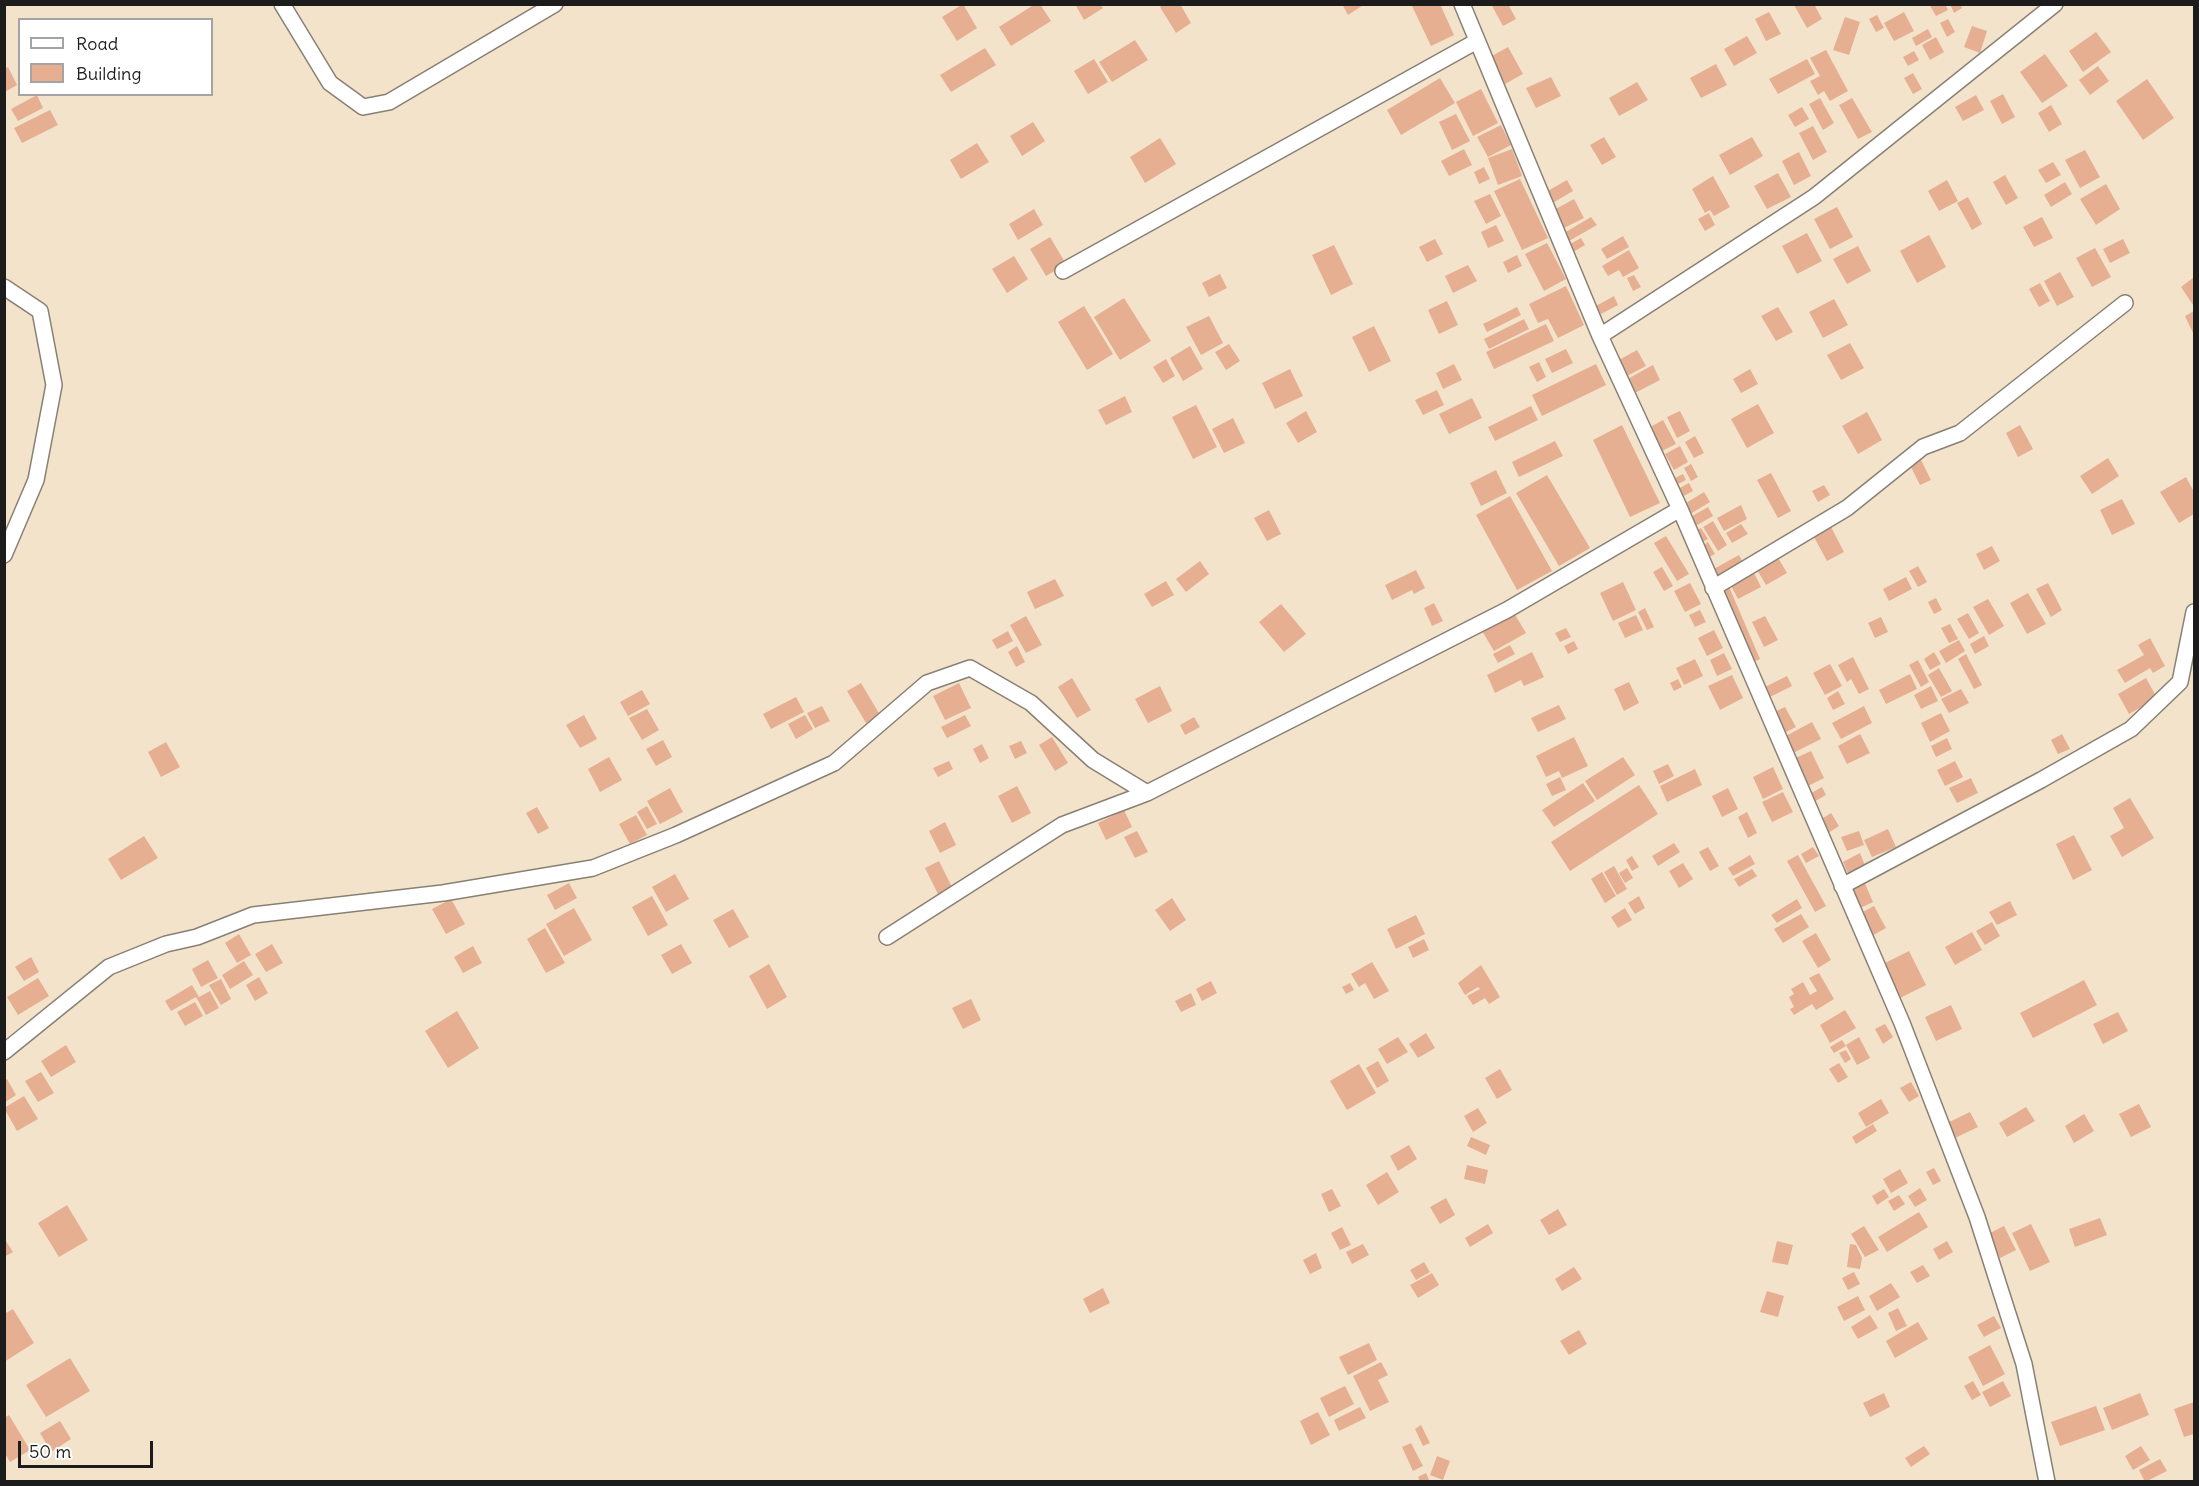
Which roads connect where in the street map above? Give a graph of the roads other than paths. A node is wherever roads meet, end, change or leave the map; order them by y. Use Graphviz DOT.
graph roads {
  1 [pos="282,4"];
  2 [pos="555,4"];
  3 [pos="1462,4"];
  4 [pos="2055,4"];
  5 [pos="1477,41"];
  6 [pos="1063,271"];
  7 [pos="4,287"];
  8 [pos="2126,303"];
  9 [pos="1600,336"];
  10 [pos="1680,509"];
  11 [pos="4,555"];
  12 [pos="1713,588"];
  13 [pos="2194,612"];
  14 [pos="2192,639"];
  15 [pos="1147,793"];
  16 [pos="1842,886"];
  17 [pos="887,937"];
  18 [pos="4,1052"];
  19 [pos="2047,1482"];
  1 -- 2 [label="street"];
  3 -- 5 [label="street"];
  4 -- 9 [label="street"];
  5 -- 6 [label="street"];
  5 -- 9 [label="street"];
  7 -- 11 [label="street"];
  8 -- 12 [label="street"];
  9 -- 10 [label="street"];
  10 -- 12 [label="street"];
  10 -- 15 [label="street"];
  12 -- 16 [label="street"];
  13 -- 14 [label="street"];
  14 -- 16 [label="street"];
  15 -- 17 [label="street"];
  15 -- 18 [label="street"];
  16 -- 19 [label="street"];
}
